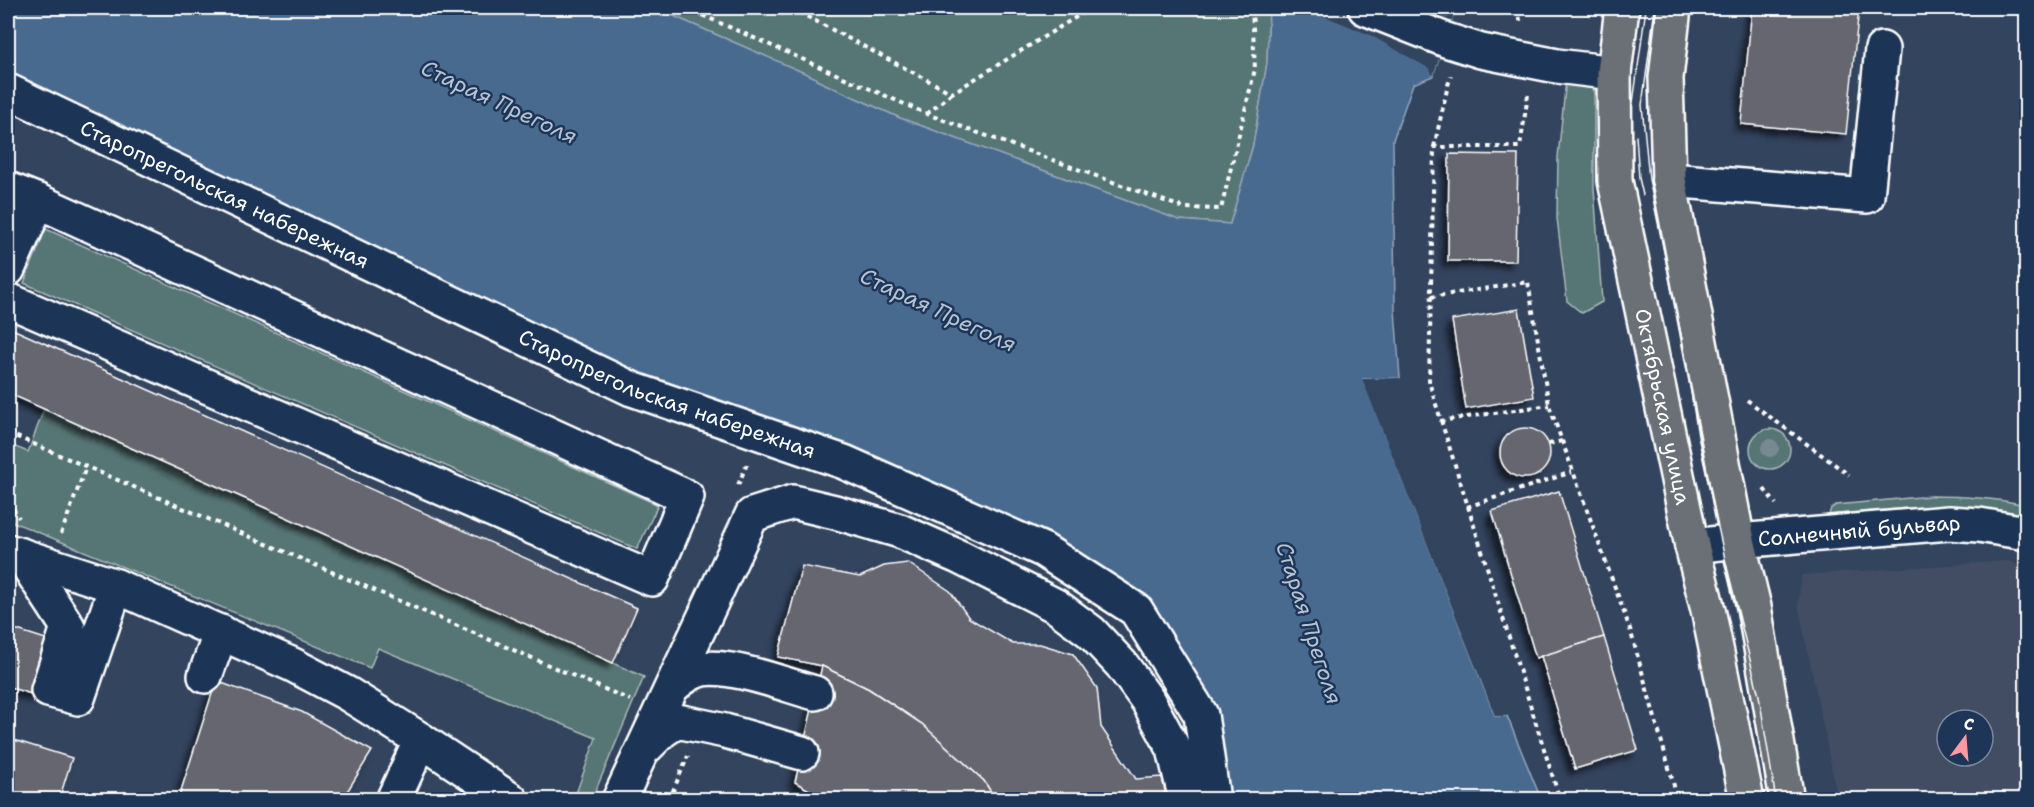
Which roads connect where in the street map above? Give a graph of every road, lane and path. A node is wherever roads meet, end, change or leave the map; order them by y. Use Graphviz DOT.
graph roads {
  1 [pos="686,8"];
  2 [pos="791,8"];
  3 [pos="1091,8"];
  4 [pos="1252,8"];
  5 [pos="1365,8"];
  6 [pos="1622,8"];
  7 [pos="1674,8"];
  8 [pos="1464,45"];
  9 [pos="1882,49"];
  10 [pos="1533,61"];
  11 [pos="1614,73"];
  12 [pos="8,91"];
  13 [pos="952,93"];
  14 [pos="927,114"];
  15 [pos="1434,147"];
  16 [pos="1669,180"];
  17 [pos="8,189"];
  18 [pos="38,201"];
  19 [pos="8,269"];
  20 [pos="1431,297"];
  21 [pos="8,300"];
  22 [pos="1744,398"];
  23 [pos="1549,405"];
  24 [pos="1440,421"];
  25 [pos="8,433"];
  26 [pos="1562,441"];
  27 [pos="1549,444"];
  28 [pos="86,466"];
  29 [pos="1572,472"];
  30 [pos="1849,475"];
  31 [pos="1467,507"];
  32 [pos="2026,533"];
  33 [pos="1738,541"];
  34 [pos="1692,546"];
  35 [pos="26,557"];
  36 [pos="116,586"];
  37 [pos="221,632"];
  38 [pos="205,676"];
  39 [pos="674,685"];
  40 [pos="815,693"];
  41 [pos="635,703"];
  42 [pos="421,740"];
  43 [pos="644,750"];
  44 [pos="802,753"];
  45 [pos="393,800"];
  46 [pos="511,800"];
  47 [pos="619,800"];
  48 [pos="1186,800"];
  49 [pos="1212,800"];
  50 [pos="1560,800"];
  51 [pos="1678,800"];
  52 [pos="1747,800"];
  53 [pos="1787,800"];
  1 -- 14 [label="path"];
  2 -- 13 [label="path"];
  3 -- 13 [label="path"];
  4 -- 14 [label="path"];
  5 -- 8 [label="street"];
  6 -- 11 [label="main road, Октябрьская улица"];
  7 -- 16 [label="main road"];
  8 -- 10 [label="street"];
  8 -- 15 [label="path"];
  9 -- 16 [label="street"];
  10 -- 11 [label="street"];
  10 -- 15 [label="path"];
  11 -- 34 [label="main road, Октябрьская улица"];
  12 -- 49 [label="street, Старопрегольская набережная"];
  13 -- 14 [label="path"];
  15 -- 20 [label="path"];
  16 -- 33 [label="main road"];
  17 -- 18 [label="street"];
  18 -- 19 [label="street"];
  18 -- 21 [label="street"];
  20 -- 23 [label="path"];
  20 -- 24 [label="path"];
  22 -- 30 [label="path"];
  23 -- 24 [label="path"];
  23 -- 26 [label="path"];
  24 -- 31 [label="path"];
  25 -- 28 [label="path"];
  26 -- 27 [label="path"];
  26 -- 29 [label="path"];
  28 -- 35 [label="path"];
  28 -- 41 [label="path"];
  29 -- 31 [label="path"];
  29 -- 51 [label="path"];
  31 -- 50 [label="path"];
  32 -- 33 [label="street, Солнечный бульвар"];
  33 -- 34 [label="street, Солнечный бульвар"];
  33 -- 53 [label="main road"];
  34 -- 52 [label="main road, Октябрьская улица"];
  35 -- 36 [label="street"];
  35 -- 36 [label="street"];
  36 -- 37 [label="street"];
  37 -- 38 [label="street"];
  37 -- 42 [label="street"];
  39 -- 40 [label="street"];
  39 -- 43 [label="street"];
  39 -- 48 [label="street"];
  42 -- 45 [label="street"];
  42 -- 46 [label="street"];
  43 -- 44 [label="street"];
  43 -- 47 [label="street"];
}
